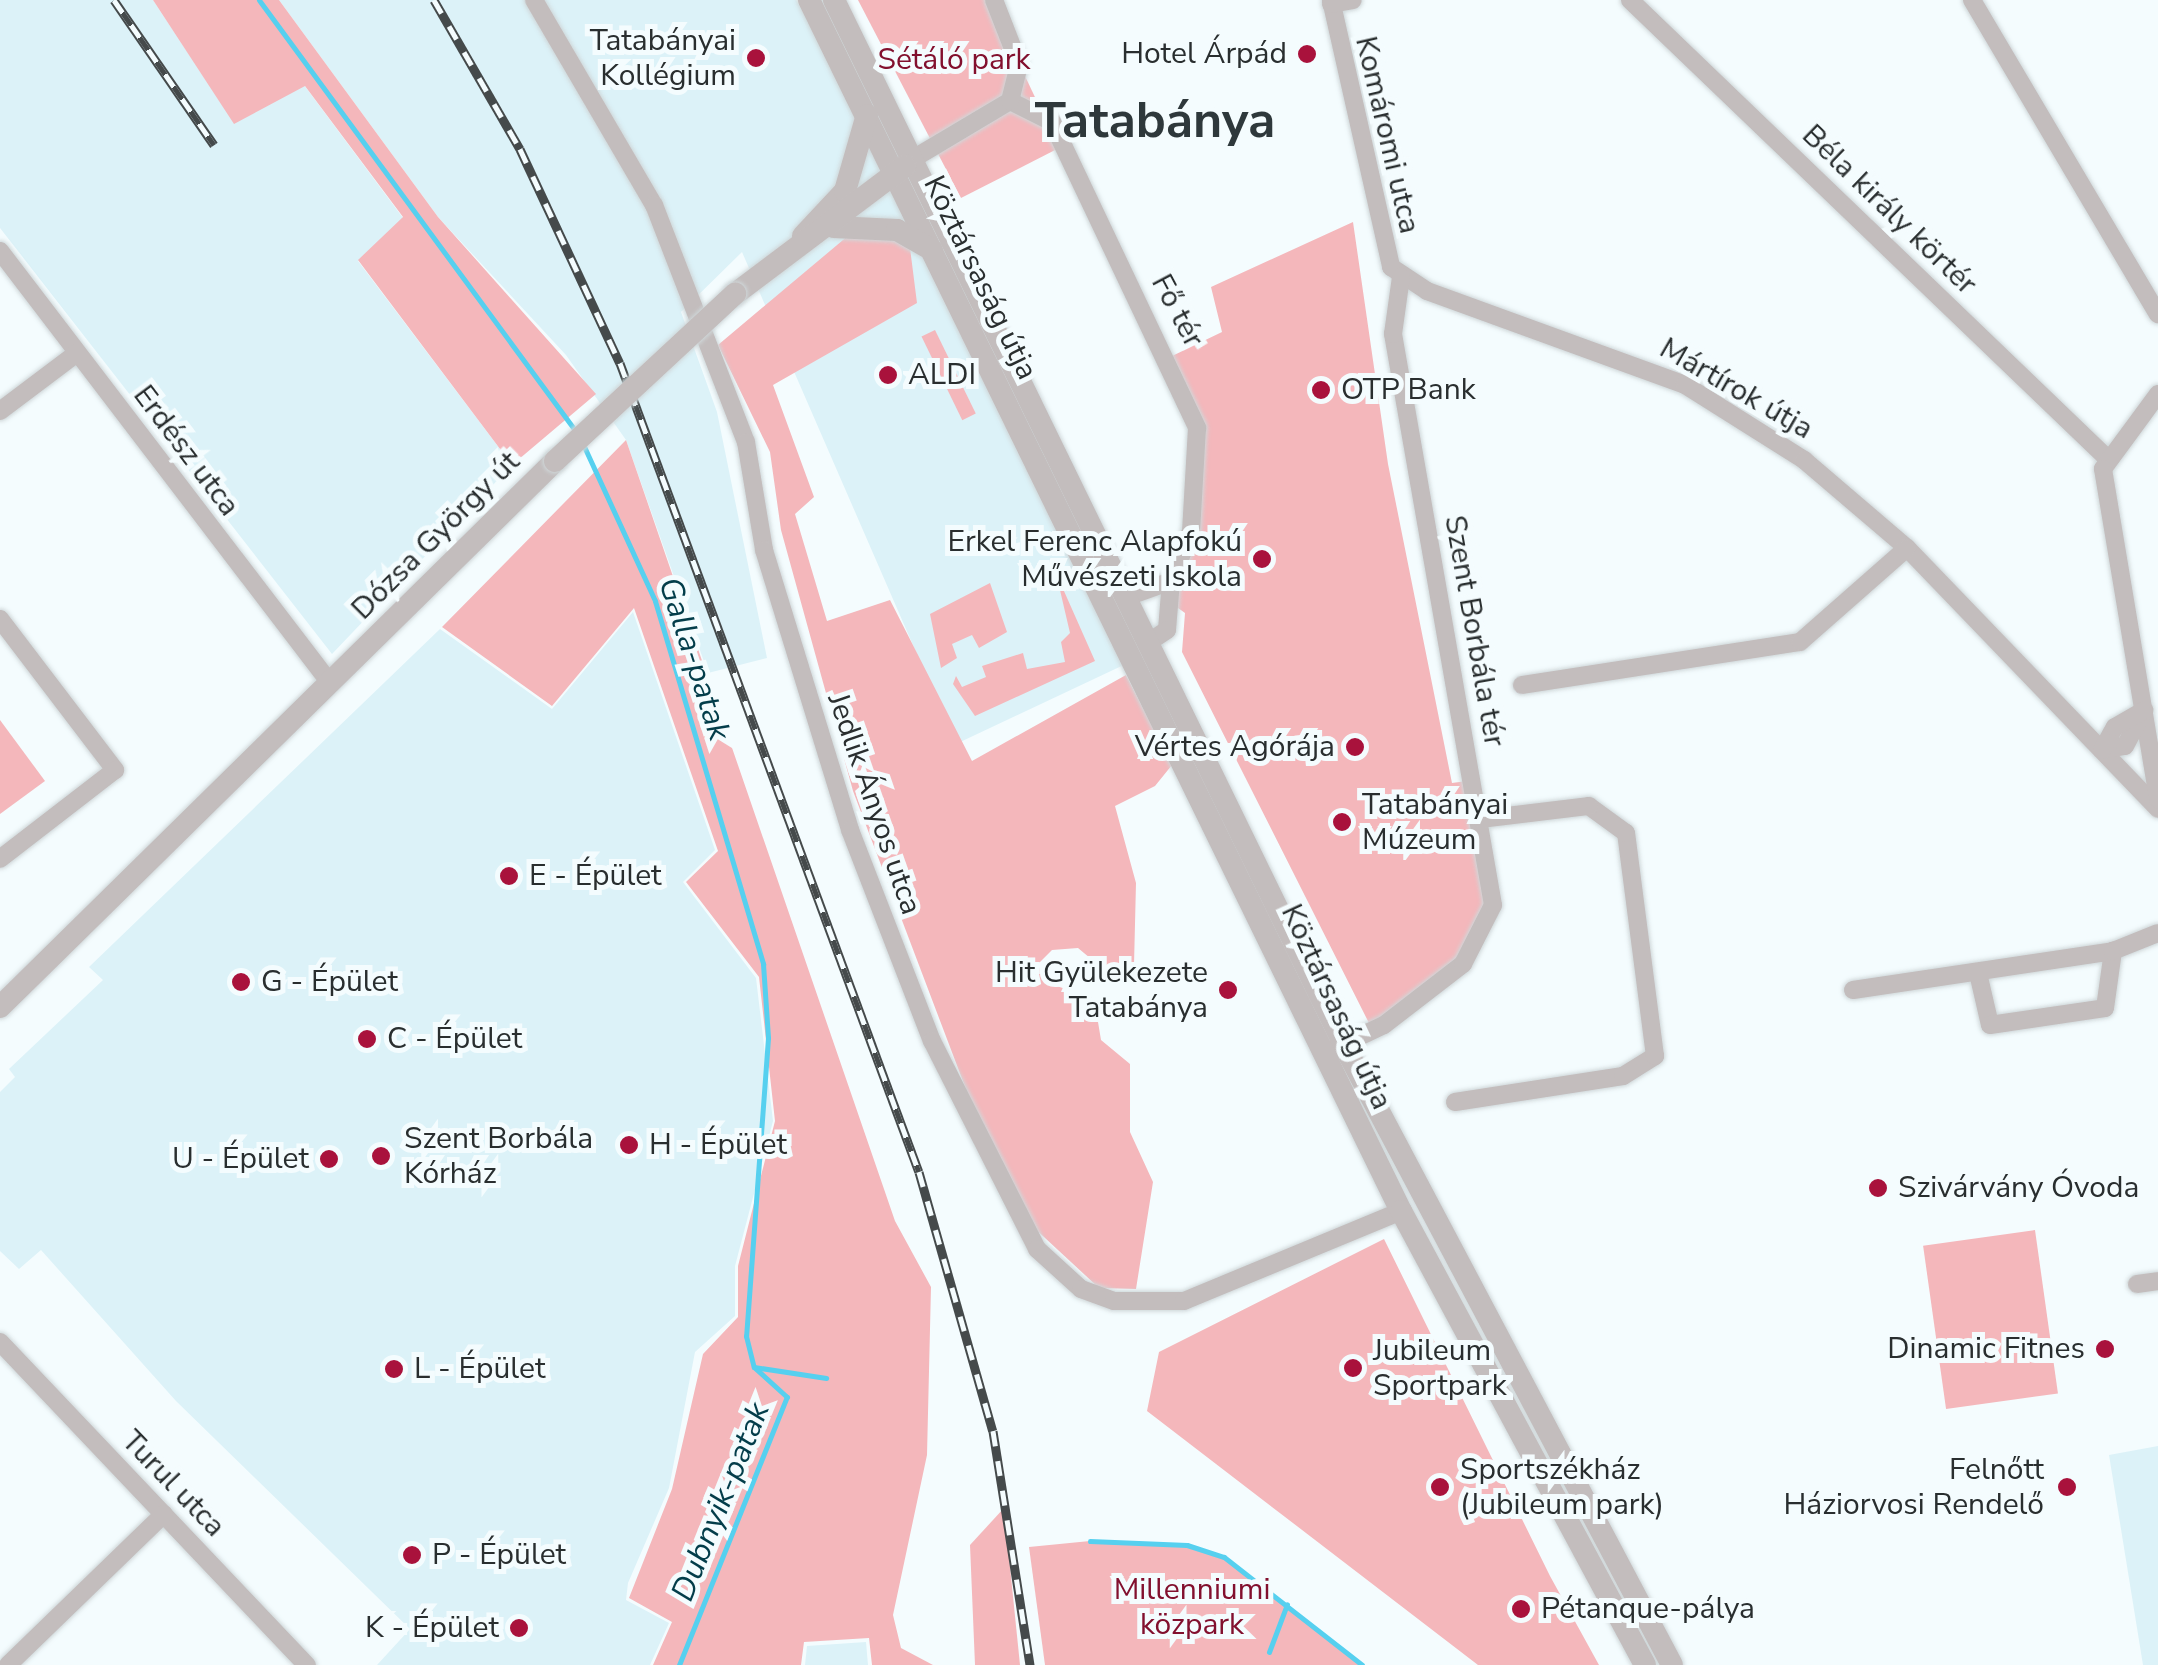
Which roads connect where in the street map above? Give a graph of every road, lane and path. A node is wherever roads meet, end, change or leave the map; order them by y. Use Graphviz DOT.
graph roads {
  1 [pos="534,0"];
  2 [pos="809,0"];
  3 [pos="834,0"];
  4 [pos="994,0"];
  5 [pos="1353,0"];
  6 [pos="1630,0"];
  7 [pos="1972,0"];
  8 [pos="1331,2"];
  9 [pos="1010,101"];
  10 [pos="867,115"];
  11 [pos="904,166"];
  12 [pos="845,191"];
  13 [pos="834,227"];
  14 [pos="797,242"];
  15 [pos="0,250"];
  16 [pos="932,250"];
  17 [pos="1401,277"];
  18 [pos="2158,314"];
  19 [pos="77,354"];
  20 [pos="2158,394"];
  21 [pos="0,411"];
  22 [pos="2108,460"];
  23 [pos="1907,548"];
  24 [pos="1171,581"];
  25 [pos="1132,595"];
  26 [pos="0,619"];
  27 [pos="1152,640"];
  28 [pos="330,683"];
  29 [pos="1522,685"];
  30 [pos="2144,710"];
  31 [pos="2102,750"];
  32 [pos="2158,799"];
  33 [pos="2158,810"];
  34 [pos="1481,819"];
  35 [pos="0,859"];
  36 [pos="2158,933"];
  37 [pos="2113,950"];
  38 [pos="1978,973"];
  39 [pos="1852,990"];
  40 [pos="0,1007"];
  41 [pos="1334,1049"];
  42 [pos="1454,1102"];
  43 [pos="1424,1200"];
  44 [pos="1401,1211"];
  45 [pos="2158,1281"];
  46 [pos="2137,1284"];
  47 [pos="0,1342"];
  48 [pos="164,1514"];
  49 [pos="8,1665"];
  50 [pos="306,1665"];
  51 [pos="1645,1665"];
  52 [pos="1672,1665"];
  1 -- 44 [label="street, Jedlik Ányos utca"];
  2 -- 10 [label="street"];
  3 -- 11 [label="street"];
  4 -- 9 [label="street"];
  5 -- 8 [label="street"];
  6 -- 22 [label="street, Béla király körtér"];
  7 -- 18 [label="street"];
  8 -- 17 [label="street, Komáromi utca"];
  9 -- 11 [label="street"];
  9 -- 24 [label="street, Fő tér"];
  10 -- 11 [label="street"];
  10 -- 12 [label="street"];
  11 -- 12 [label="street"];
  11 -- 13 [label="street, Dózsa György út"];
  11 -- 16 [label="street, Köztársaság útja"];
  11 -- 25 [label="street, Köztársaság útja"];
  12 -- 14 [label="street"];
  13 -- 14 [label="street, Dózsa György út"];
  13 -- 16 [label="street"];
  14 -- 28 [label="street, Dózsa György út, bridge"];
  15 -- 19 [label="street, Erdész utca"];
  16 -- 41 [label="street, Köztársaság útja"];
  17 -- 23 [label="street, Mártírok útja"];
  17 -- 34 [label="street, Szent Borbála tér"];
  19 -- 21 [label="street"];
  19 -- 28 [label="street, Erdész utca"];
  20 -- 22 [label="street"];
  22 -- 30 [label="street"];
  23 -- 29 [label="street"];
  23 -- 31 [label="street, Mártírok útja"];
  24 -- 25 [label="street"];
  24 -- 27 [label="street, Fő tér"];
  25 -- 27 [label="street, Köztársaság útja"];
  26 -- 35 [label="street"];
  27 -- 41 [label="street, Köztársaság útja"];
  28 -- 40 [label="street, Dózsa György út"];
  30 -- 31 [label="street"];
  30 -- 32 [label="street"];
  31 -- 33 [label="street, Mártírok útja"];
  34 -- 41 [label="street, Szent Borbála tér"];
  34 -- 42 [label="street"];
  36 -- 37 [label="street"];
  37 -- 38 [label="street"];
  37 -- 38 [label="street"];
  38 -- 39 [label="street"];
  41 -- 43 [label="street, Köztársaság útja"];
  41 -- 44 [label="street, Köztársaság útja"];
  43 -- 44 [label="street"];
  43 -- 52 [label="street, Köztársaság útja"];
  44 -- 51 [label="street, Köztársaság útja"];
  45 -- 46 [label="street"];
  47 -- 48 [label="street, Turul utca"];
  48 -- 49 [label="street"];
  48 -- 50 [label="street, Turul utca"];
}
